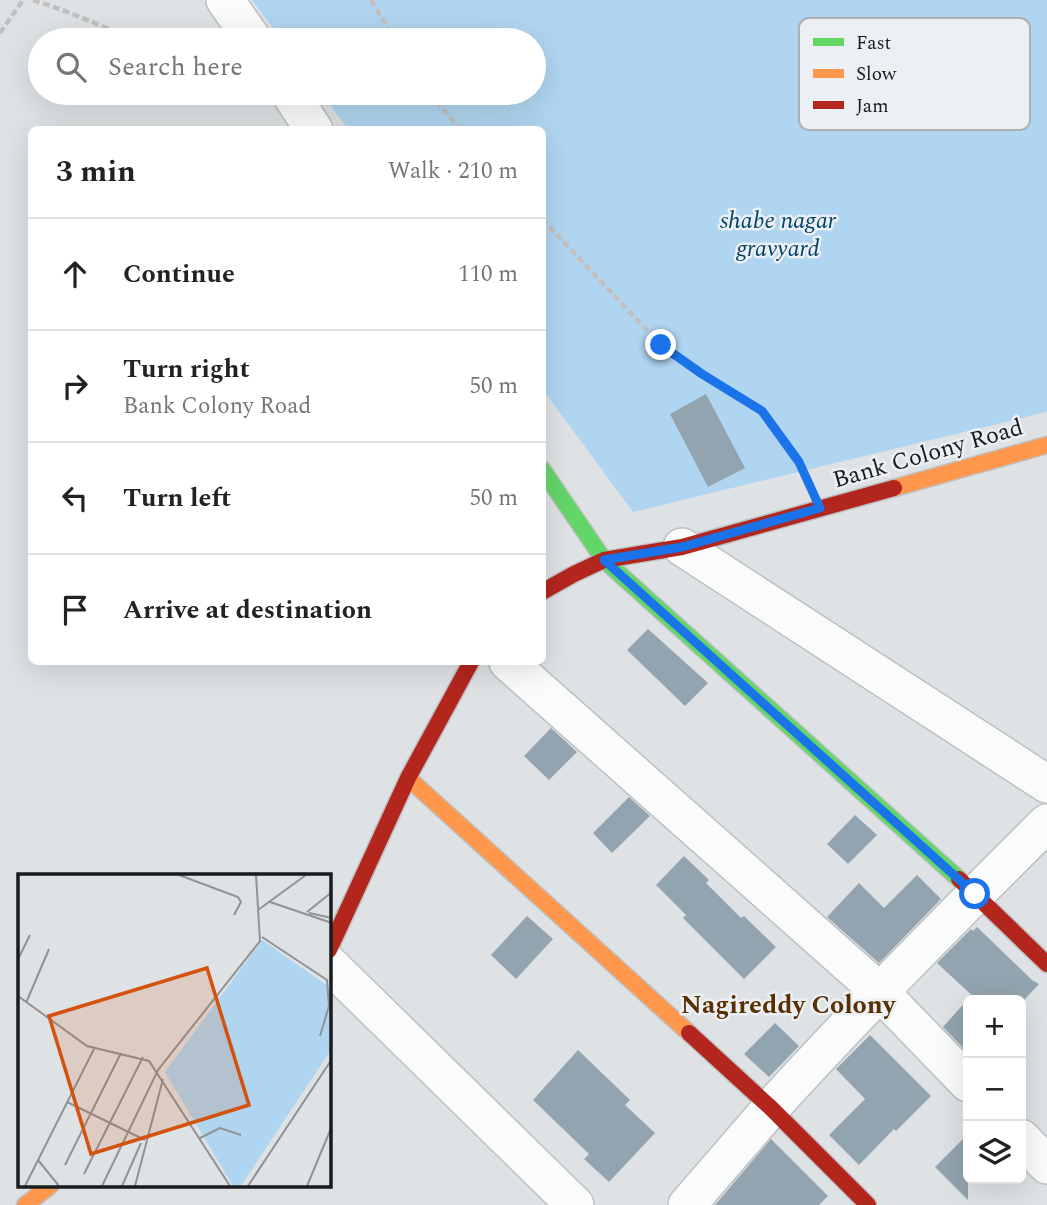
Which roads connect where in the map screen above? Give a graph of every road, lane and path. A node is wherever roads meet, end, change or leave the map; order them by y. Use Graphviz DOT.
graph roads {
  1 [pos="23,0"];
  2 [pos="33,0"];
  3 [pos="225,0"];
  4 [pos="371,0"];
  5 [pos="107,28"];
  6 [pos="245,28"];
  7 [pos="388,28"];
  8 [pos="0,33"];
  9 [pos="297,105"];
  10 [pos="440,105"];
  11 [pos="311,126"];
  12 [pos="458,126"];
  13 [pos="546,223"];
  14 [pos="1047,445"];
  15 [pos="546,475"];
  16 [pos="820,508"];
  17 [pos="682,547"];
  18 [pos="604,560"];
  19 [pos="546,590"];
  20 [pos="469,665"];
  21 [pos="511,665"];
  22 [pos="408,778"];
  23 [pos="1047,784"];
  24 [pos="1047,823"];
  25 [pos="975,894"];
  26 [pos="331,946"];
  27 [pos="1047,964"];
  28 [pos="331,966"];
  29 [pos="880,992"];
  30 [pos="963,1078"];
  31 [pos="771,1108"];
  32 [pos="1026,1143"];
  33 [pos="1047,1165"];
  34 [pos="47,1188"];
  35 [pos="25,1205"];
  36 [pos="575,1205"];
  37 [pos="687,1205"];
  38 [pos="868,1205"];
  1 -- 8 [label="path"];
  2 -- 5 [label="path"];
  3 -- 6 [label="street"];
  4 -- 7 [label="path"];
  9 -- 11 [label="street"];
  10 -- 12 [label="path"];
  13 -- 16 [label="path"];
  14 -- 16 [label="street, Bank Colony Road"];
  15 -- 18 [label="street"];
  16 -- 17 [label="street, Bank Colony Road"];
  17 -- 18 [label="street, Bank Colony Road"];
  17 -- 23 [label="street"];
  18 -- 19 [label="street, Bank Colony Road"];
  18 -- 25 [label="street"];
  20 -- 22 [label="street"];
  21 -- 29 [label="street"];
  22 -- 26 [label="street"];
  22 -- 31 [label="street"];
  24 -- 25 [label="street"];
  25 -- 27 [label="street"];
  25 -- 29 [label="street"];
  28 -- 36 [label="street"];
  29 -- 30 [label="street"];
  29 -- 31 [label="street"];
  31 -- 37 [label="street"];
  31 -- 38 [label="street"];
  32 -- 33 [label="street"];
  34 -- 35 [label="street"];
}
